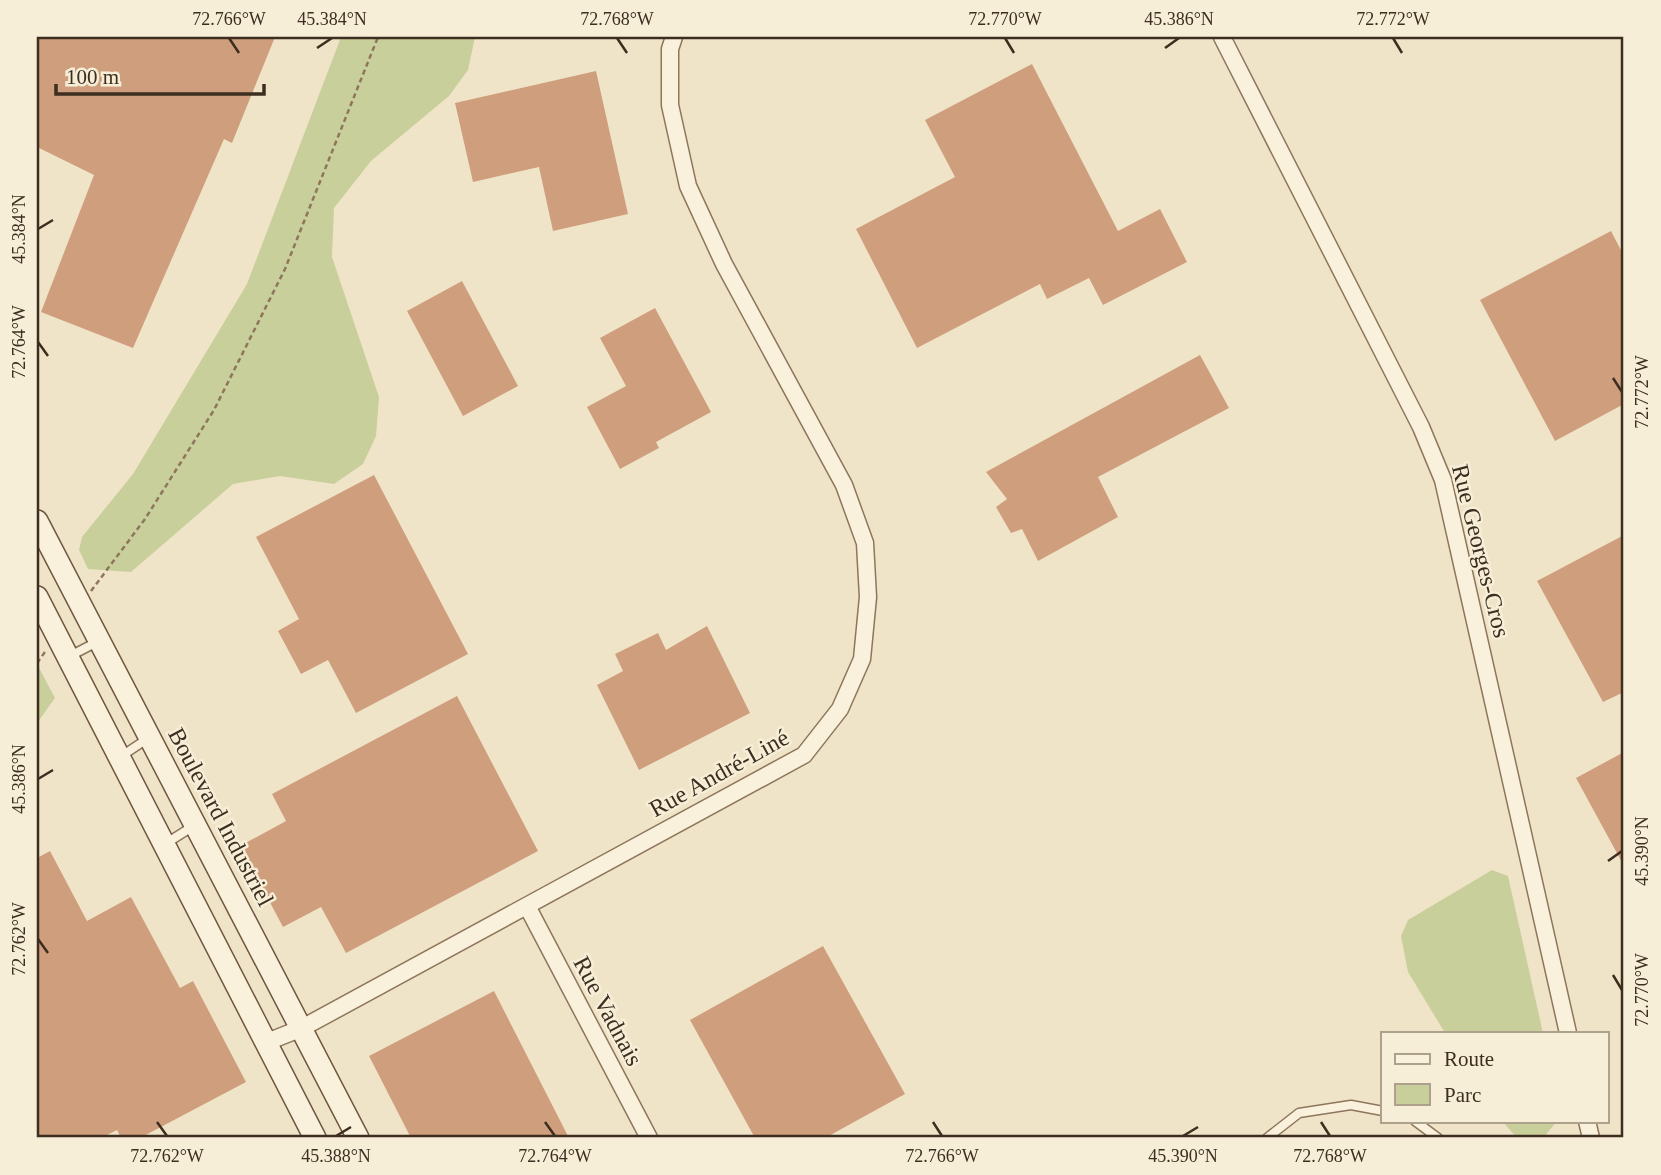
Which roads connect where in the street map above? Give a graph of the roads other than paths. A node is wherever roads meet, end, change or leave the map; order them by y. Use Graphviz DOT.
graph roads {
  1 [pos="674,37"];
  2 [pos="1222,37"];
  3 [pos="37,524"];
  4 [pos="37,597"];
  5 [pos="100,640"];
  6 [pos="68,657"];
  7 [pos="150,738"];
  8 [pos="120,757"];
  9 [pos="195,825"];
  10 [pos="165,844"];
  11 [pos="527,906"];
  12 [pos="302,1028"];
  13 [pos="1568,1032"];
  14 [pos="267,1042"];
  15 [pos="1381,1111"];
  16 [pos="1416,1122"];
  17 [pos="315,1138"];
  18 [pos="358,1138"];
  19 [pos="649,1138"];
  20 [pos="1267,1138"];
  21 [pos="1438,1138"];
  1 -- 11 [label="street, Rue André-Liné"];
  2 -- 13 [label="street, Rue Georges-Cros"];
  3 -- 5 [label="street, Boulevard Industriel"];
  4 -- 6 [label="street"];
  5 -- 6 [label="lane"];
  5 -- 7 [label="street, Boulevard Industriel"];
  6 -- 8 [label="street"];
  7 -- 8 [label="lane"];
  7 -- 9 [label="street, Boulevard Industriel"];
  8 -- 10 [label="street"];
  9 -- 10 [label="lane"];
  9 -- 12 [label="street, Boulevard Industriel"];
  10 -- 14 [label="street"];
  11 -- 12 [label="street, Rue André-Liné"];
  11 -- 19 [label="street, Rue Vadnais"];
  12 -- 14 [label="street, Rue André-Liné"];
  12 -- 18 [label="street, Boulevard Industriel"];
  14 -- 17 [label="street"];
  15 -- 20 [label="lane"];
  16 -- 21 [label="lane"];
}
